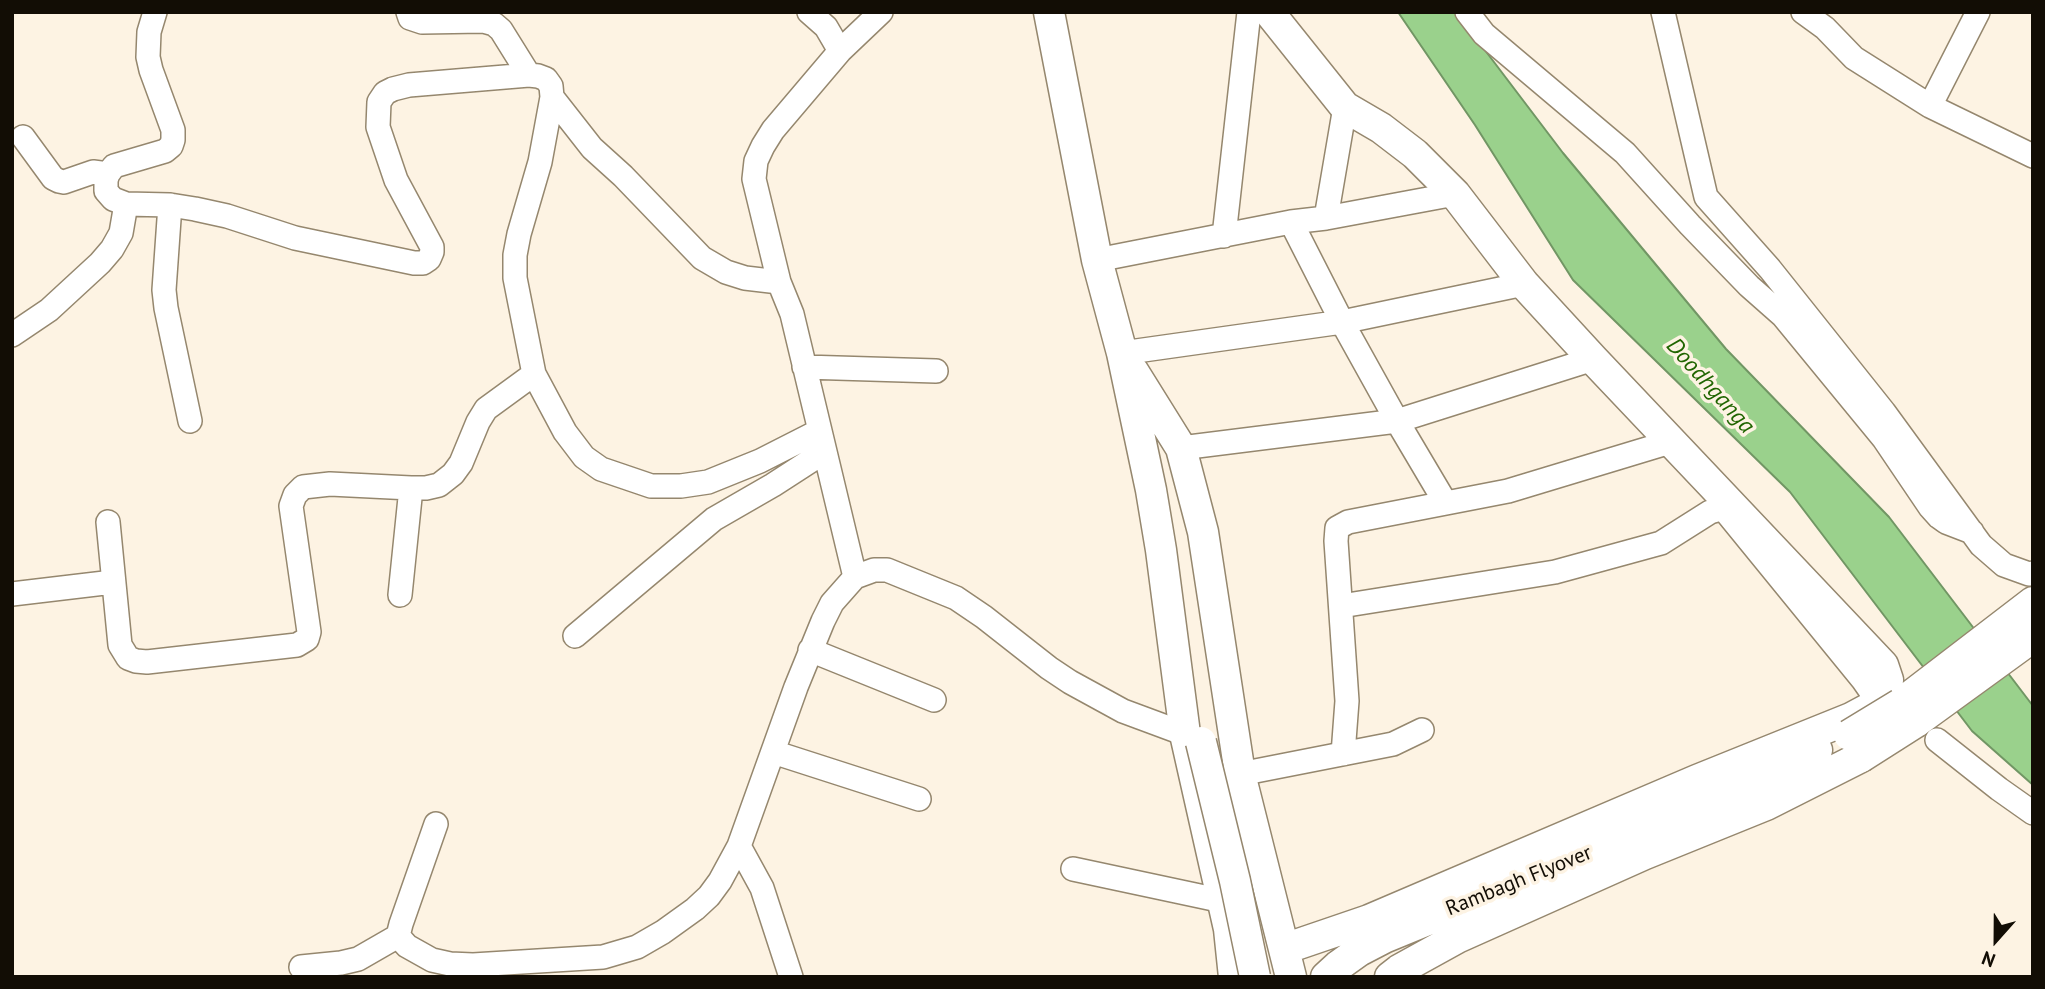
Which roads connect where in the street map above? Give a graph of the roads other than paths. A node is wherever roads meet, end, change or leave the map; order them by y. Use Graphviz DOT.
graph roads {
  1 [pos="155,12"];
  2 [pos="408,12"];
  3 [pos="808,12"];
  4 [pos="881,12"];
  5 [pos="1049,12"];
  6 [pos="1249,12"];
  7 [pos="1269,12"];
  8 [pos="1468,12"];
  9 [pos="1663,12"];
  10 [pos="1803,12"];
  11 [pos="1978,12"];
  12 [pos="829,20"];
  13 [pos="840,51"];
  14 [pos="529,75"];
  15 [pos="552,97"];
  16 [pos="1930,106"];
  17 [pos="1345,107"];
  18 [pos="23,137"];
  19 [pos="2033,156"];
  20 [pos="108,174"];
  21 [pos="1455,194"];
  22 [pos="126,204"];
  23 [pos="170,205"];
  24 [pos="1326,218"];
  25 [pos="1291,222"];
  26 [pos="1224,236"];
  27 [pos="1097,260"];
  28 [pos="779,282"];
  29 [pos="1524,284"];
  30 [pos="1342,322"];
  31 [pos="12,335"];
  32 [pos="1122,353"];
  33 [pos="1593,359"];
  34 [pos="804,367"];
  35 [pos="936,371"];
  36 [pos="534,374"];
  37 [pos="190,421"];
  38 [pos="1397,421"];
  39 [pos="821,442"];
  40 [pos="1670,442"];
  41 [pos="1181,448"];
  42 [pos="411,488"];
  43 [pos="1445,502"];
  44 [pos="108,522"];
  45 [pos="1972,532"];
  46 [pos="2004,565"];
  47 [pos="2033,573"];
  48 [pos="855,577"];
  49 [pos="113,582"];
  50 [pos="12,594"];
  51 [pos="400,595"];
  52 [pos="2031,604"];
  53 [pos="1341,606"];
  54 [pos="575,636"];
  55 [pos="2033,637"];
  56 [pos="810,650"];
  57 [pos="934,700"];
  58 [pos="1883,705"];
  59 [pos="1422,730"];
  60 [pos="1927,731"];
  61 [pos="1193,738"];
  62 [pos="1855,746"];
  63 [pos="774,752"];
  64 [pos="1343,754"];
  65 [pos="1240,774"];
  66 [pos="1719,798"];
  67 [pos="919,799"];
  68 [pos="2033,813"];
  69 [pos="436,824"];
  70 [pos="739,846"];
  71 [pos="1260,853"];
  72 [pos="1216,867"];
  73 [pos="1073,869"];
  74 [pos="1223,901"];
  75 [pos="398,936"];
  76 [pos="1287,962"];
  77 [pos="301,967"];
  78 [pos="539,969"];
  79 [pos="791,977"];
  80 [pos="1234,977"];
  81 [pos="1255,977"];
  82 [pos="1326,977"];
  83 [pos="1390,977"];
  1 -- 20 [label="street"];
  2 -- 14 [label="street"];
  3 -- 12 [label="street"];
  4 -- 13 [label="street"];
  5 -- 27 [label="main road"];
  6 -- 26 [label="street"];
  7 -- 17 [label="main road"];
  8 -- 45 [label="street"];
  9 -- 45 [label="street"];
  10 -- 16 [label="street"];
  11 -- 16 [label="street"];
  12 -- 13 [label="street"];
  13 -- 28 [label="street"];
  14 -- 15 [label="street"];
  14 -- 23 [label="street"];
  15 -- 28 [label="street"];
  15 -- 36 [label="street"];
  16 -- 19 [label="street"];
  17 -- 21 [label="main road"];
  17 -- 24 [label="street"];
  18 -- 20 [label="street"];
  20 -- 22 [label="street"];
  21 -- 24 [label="street"];
  21 -- 29 [label="main road"];
  22 -- 23 [label="street"];
  22 -- 31 [label="street"];
  23 -- 37 [label="street"];
  24 -- 25 [label="street"];
  25 -- 26 [label="street"];
  25 -- 30 [label="street"];
  26 -- 27 [label="street"];
  27 -- 32 [label="main road"];
  28 -- 34 [label="street"];
  29 -- 30 [label="street"];
  29 -- 33 [label="main road"];
  30 -- 32 [label="street"];
  30 -- 38 [label="street"];
  32 -- 41 [label="main road"];
  32 -- 61 [label="main road"];
  33 -- 38 [label="street"];
  33 -- 40 [label="main road"];
  34 -- 35 [label="street"];
  34 -- 39 [label="street"];
  36 -- 39 [label="street"];
  36 -- 42 [label="street"];
  38 -- 41 [label="street"];
  38 -- 43 [label="street"];
  39 -- 48 [label="street"];
  39 -- 54 [label="street"];
  40 -- 43 [label="street"];
  40 -- 58 [label="main road"];
  41 -- 65 [label="main road"];
  42 -- 49 [label="street"];
  42 -- 51 [label="street"];
  43 -- 53 [label="street"];
  44 -- 49 [label="street"];
  45 -- 46 [label="street"];
  46 -- 47 [label="street"];
  46 -- 52 [label="street"];
  48 -- 56 [label="street"];
  48 -- 61 [label="street"];
  49 -- 50 [label="street"];
  52 -- 62 [label="main road, bridge"];
  53 -- 58 [label="street"];
  53 -- 64 [label="street"];
  55 -- 60 [label="main road"];
  56 -- 57 [label="street"];
  56 -- 63 [label="street"];
  58 -- 76 [label="main road"];
  59 -- 64 [label="street"];
  60 -- 62 [label="main road, bridge"];
  60 -- 68 [label="street"];
  61 -- 72 [label="main road"];
  61 -- 81 [label="main road, bridge"];
  62 -- 66 [label="main road, Rambagh Flyover"];
  62 -- 83 [label="main road"];
  63 -- 67 [label="street"];
  63 -- 70 [label="street"];
  64 -- 65 [label="street"];
  65 -- 71 [label="main road"];
  66 -- 76 [label="main road"];
  66 -- 82 [label="main road, Rambagh Flyover"];
  69 -- 75 [label="street"];
  70 -- 78 [label="street"];
  70 -- 79 [label="street"];
  71 -- 72 [label="main road"];
  71 -- 76 [label="main road"];
  72 -- 74 [label="main road"];
  73 -- 74 [label="street"];
  74 -- 80 [label="main road"];
  75 -- 77 [label="street"];
  75 -- 78 [label="street"];
}
